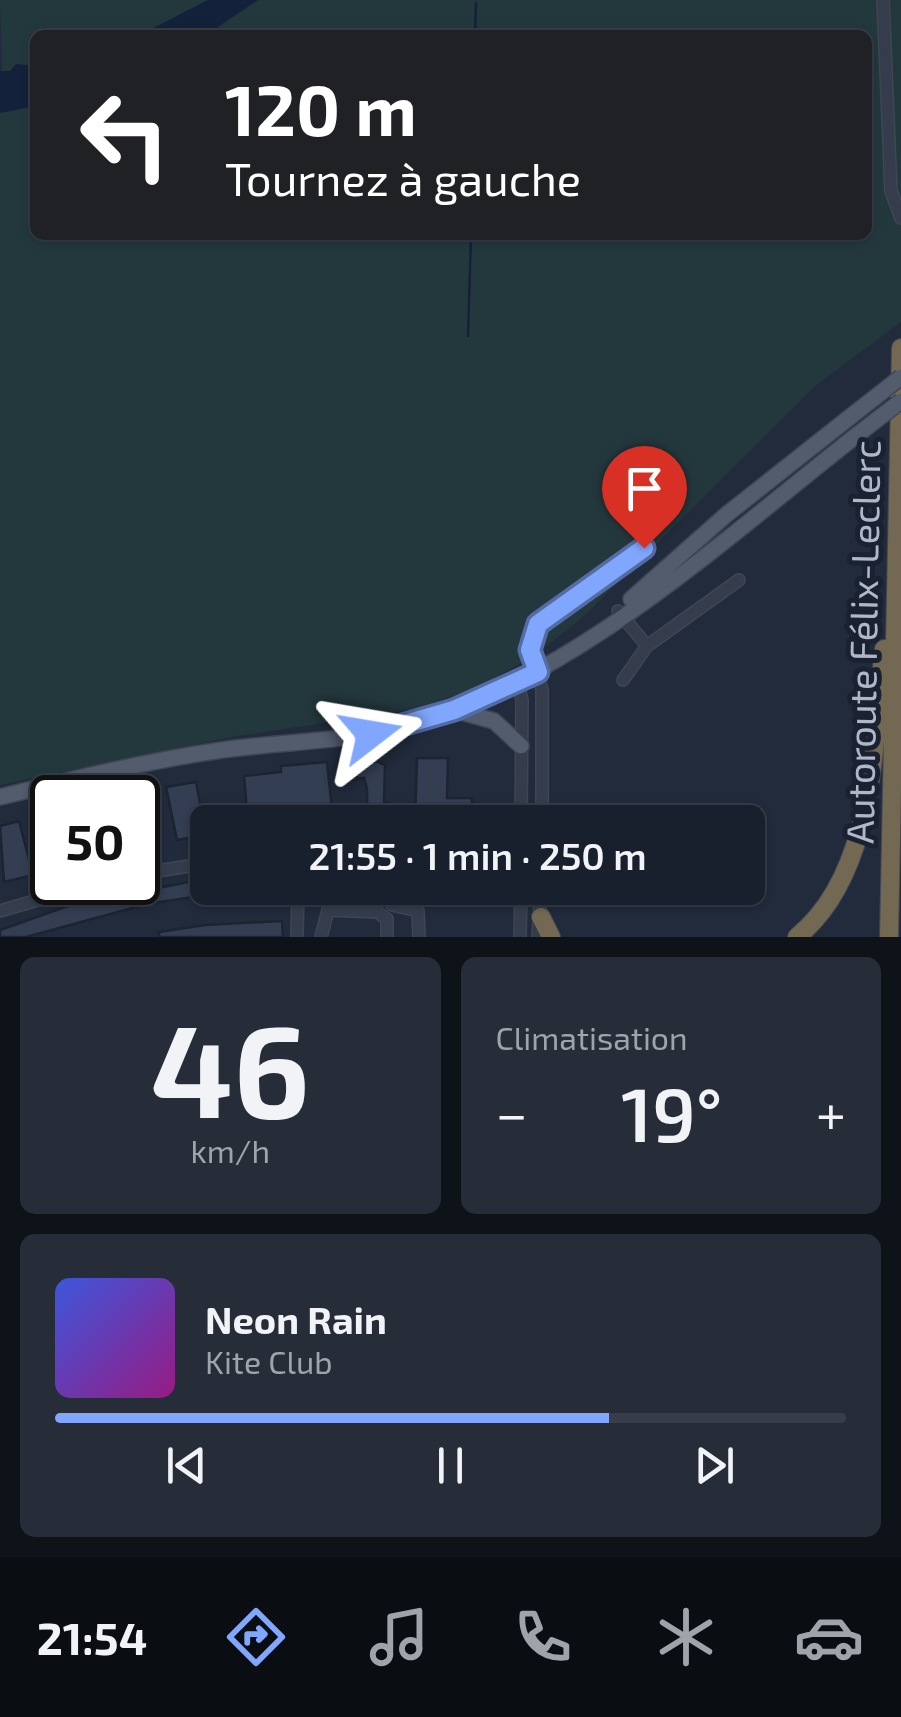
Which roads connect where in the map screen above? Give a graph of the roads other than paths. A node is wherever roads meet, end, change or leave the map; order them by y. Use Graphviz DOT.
graph roads {
  1 [pos="883,0"];
  2 [pos="901,218"];
  3 [pos="901,348"];
  4 [pos="901,377"];
  5 [pos="901,400"];
  6 [pos="644,548"];
  7 [pos="895,569"];
  8 [pos="739,580"];
  9 [pos="620,613"];
  10 [pos="647,646"];
  11 [pos="538,672"];
  12 [pos="623,680"];
  13 [pos="518,683"];
  14 [pos="454,710"];
  15 [pos="522,746"];
  16 [pos="0,797"];
  17 [pos="521,805"];
  18 [pos="542,805"];
  19 [pos="896,817"];
  20 [pos="190,866"];
  21 [pos="160,871"];
  22 [pos="30,902"];
  23 [pos="298,905"];
  24 [pos="392,905"];
  25 [pos="521,905"];
  26 [pos="541,905"];
  27 [pos="0,911"];
  28 [pos="541,917"];
  29 [pos="297,937"];
  30 [pos="321,937"];
  31 [pos="387,937"];
  32 [pos="419,937"];
  33 [pos="520,937"];
  34 [pos="538,937"];
  35 [pos="551,937"];
  36 [pos="797,937"];
  37 [pos="889,937"];
  1 -- 2 [label="street"];
  3 -- 7 [label="highway, Autoroute Félix-Leclerc"];
  4 -- 9 [label="main road, bridge"];
  5 -- 9 [label="main road, bridge"];
  6 -- 11 [label="street"];
  7 -- 19 [label="highway, Autoroute Félix-Leclerc"];
  7 -- 36 [label="highway"];
  8 -- 10 [label="street"];
  9 -- 10 [label="street"];
  9 -- 11 [label="main road"];
  10 -- 12 [label="street"];
  11 -- 13 [label="main road"];
  11 -- 18 [label="street"];
  13 -- 14 [label="main road"];
  13 -- 15 [label="street"];
  14 -- 15 [label="main road"];
  14 -- 16 [label="main road"];
  15 -- 17 [label="street"];
  19 -- 37 [label="highway, Autoroute Félix-Leclerc"];
  20 -- 21 [label="street"];
  22 -- 27 [label="street"];
  23 -- 29 [label="street"];
  24 -- 32 [label="street"];
  25 -- 33 [label="street"];
  26 -- 28 [label="street"];
  28 -- 34 [label="street"];
  28 -- 35 [label="highway"];
  30 -- 31 [label="street"];
}
